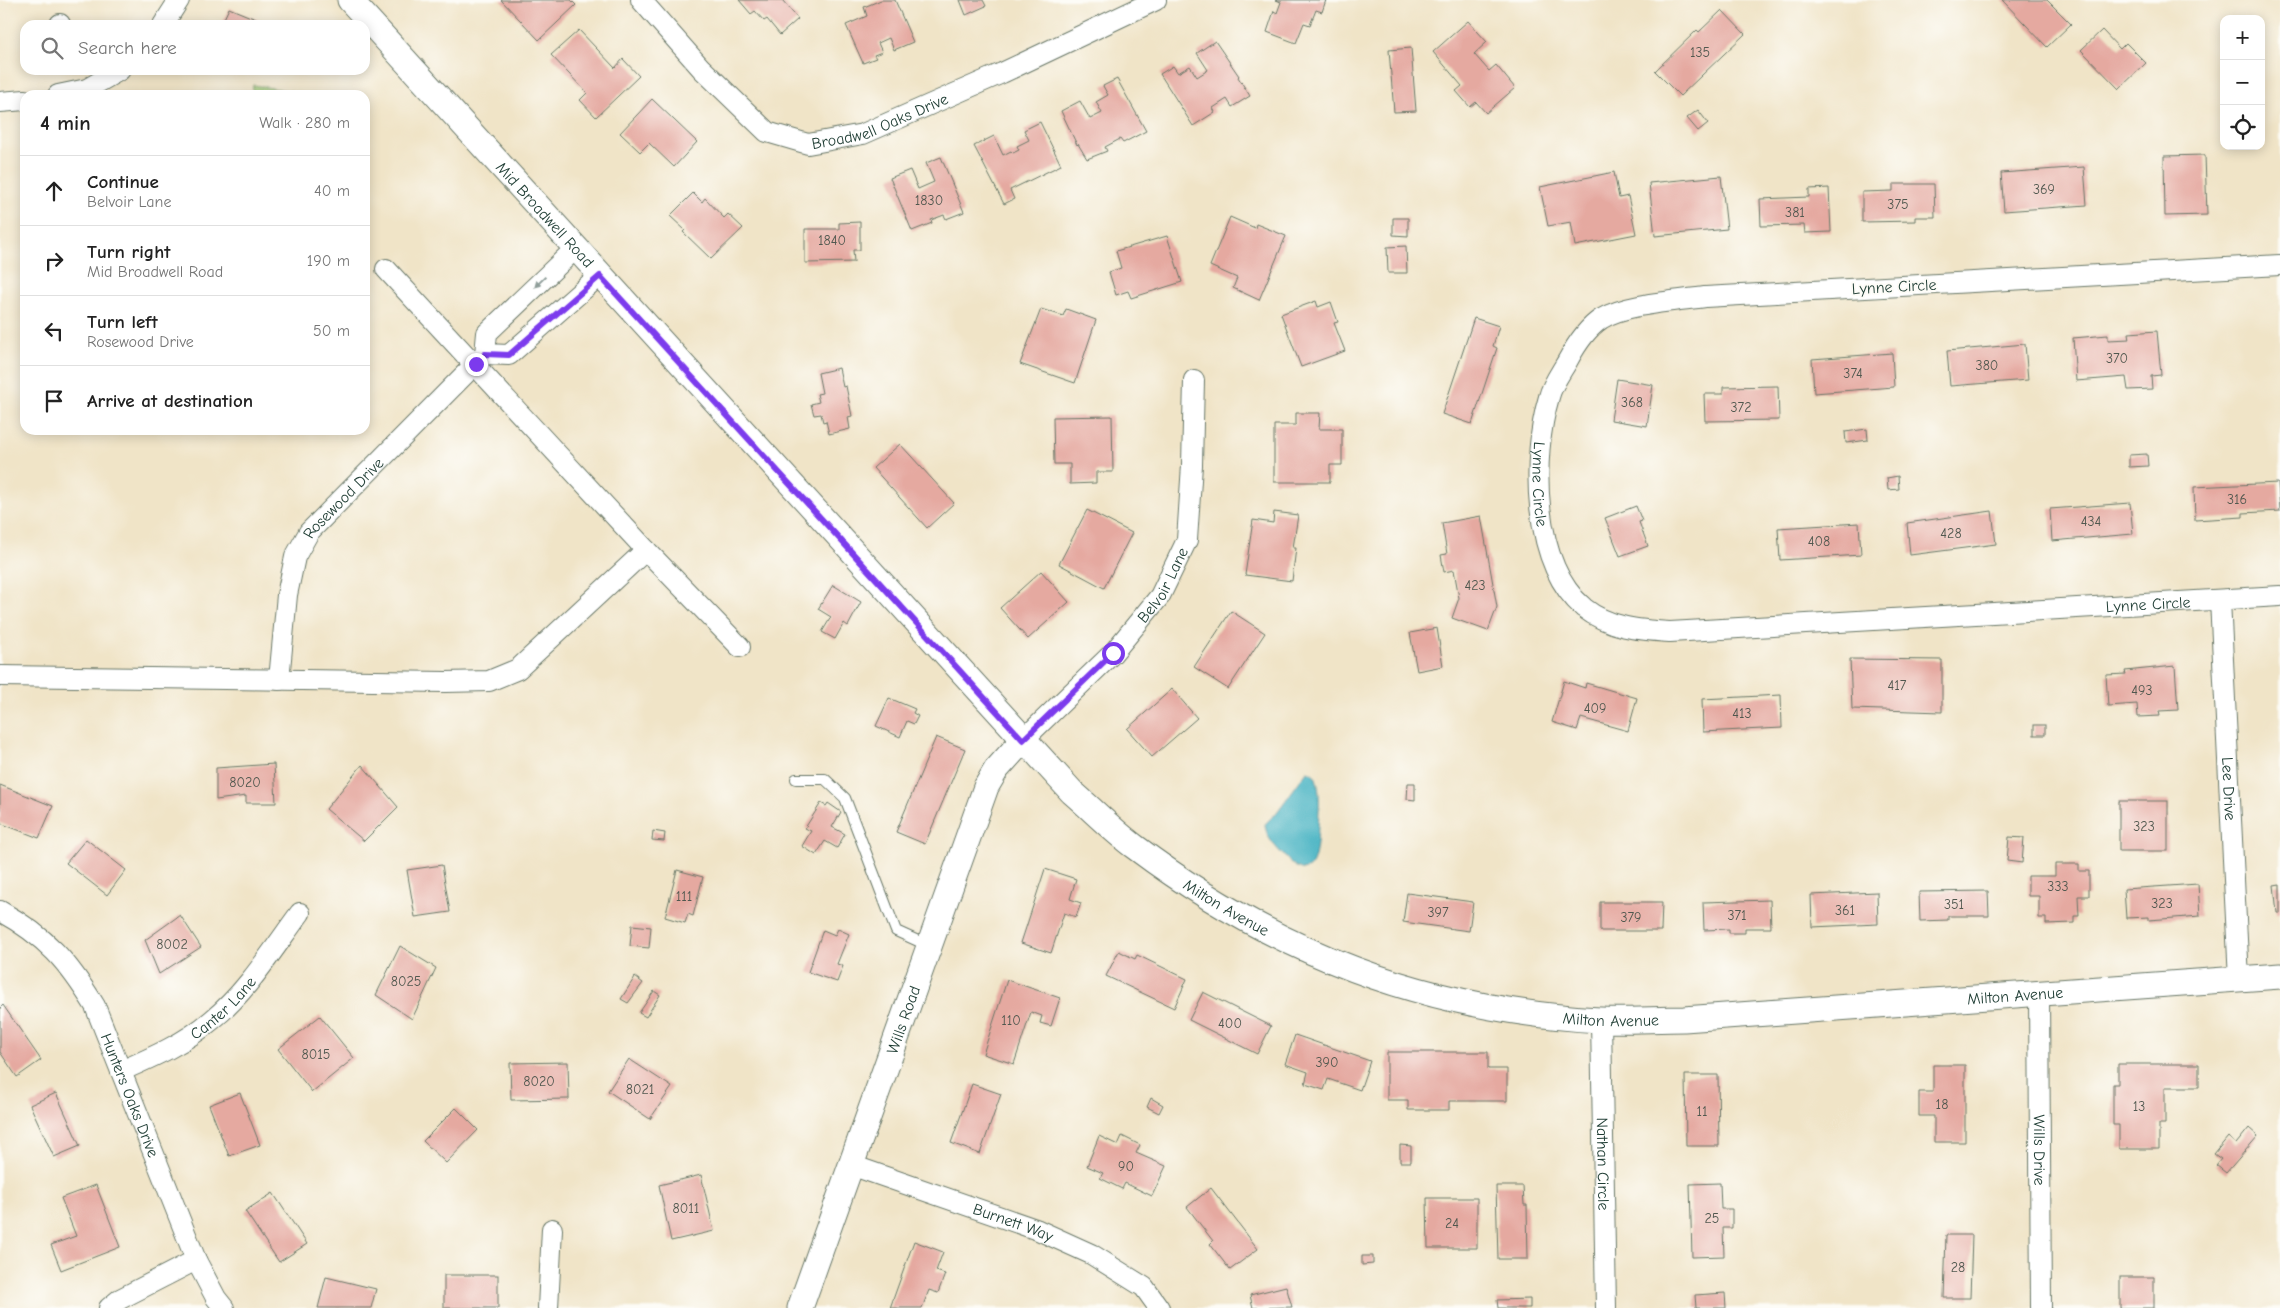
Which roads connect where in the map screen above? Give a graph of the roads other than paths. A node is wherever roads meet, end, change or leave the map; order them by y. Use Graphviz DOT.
graph roads {
  1 [pos="179,0"];
  2 [pos="350,0"];
  3 [pos="641,0"];
  4 [pos="1156,0"];
  5 [pos="166,20"];
  6 [pos="368,20"];
  7 [pos="370,22"];
  8 [pos="110,75"];
  9 [pos="95,83"];
  10 [pos="79,90"];
  11 [pos="20,100"];
  12 [pos="0,102"];
  13 [pos="576,248"];
  14 [pos="2280,265"];
  15 [pos="386,269"];
  16 [pos="600,276"];
  17 [pos="481,359"];
  18 [pos="1194,380"];
  19 [pos="648,551"];
  20 [pos="2280,596"];
  21 [pos="2220,600"];
  22 [pos="740,647"];
  23 [pos="0,676"];
  24 [pos="279,680"];
  25 [pos="1023,740"];
  26 [pos="796,779"];
  27 [pos="0,911"];
  28 [pos="300,913"];
  29 [pos="930,946"];
  30 [pos="2280,976"];
  31 [pos="2239,978"];
  32 [pos="2039,992"];
  33 [pos="1601,1020"];
  34 [pos="122,1071"];
  35 [pos="851,1166"];
  36 [pos="552,1229"];
  37 [pos="196,1260"];
  38 [pos="108,1308"];
  39 [pos="224,1308"];
  40 [pos="548,1308"];
  41 [pos="800,1308"];
  42 [pos="1159,1308"];
  43 [pos="1606,1308"];
  44 [pos="2041,1308"];
  1 -- 5 [label="street"];
  2 -- 6 [label="street, Mid Broadwell Road"];
  3 -- 4 [label="street, Broadwell Oaks Drive"];
  7 -- 13 [label="street, Mid Broadwell Road"];
  8 -- 9 [label="street"];
  9 -- 10 [label="street"];
  11 -- 12 [label="street"];
  13 -- 16 [label="street, Mid Broadwell Road"];
  13 -- 17 [label="street, one-way"];
  14 -- 21 [label="street, Lynne Circle"];
  15 -- 17 [label="street"];
  16 -- 17 [label="street"];
  16 -- 25 [label="street, Mid Broadwell Road"];
  17 -- 19 [label="street"];
  17 -- 24 [label="street, Rosewood Drive"];
  18 -- 25 [label="street, Belvoir Lane"];
  19 -- 22 [label="street"];
  19 -- 24 [label="street"];
  20 -- 21 [label="street, Lynne Circle"];
  21 -- 31 [label="street, Lee Drive"];
  23 -- 24 [label="street"];
  25 -- 29 [label="street, Wills Road"];
  25 -- 33 [label="street, Milton Avenue"];
  26 -- 29 [label="lane"];
  27 -- 34 [label="street, Hunters Oaks Drive"];
  28 -- 34 [label="street, Canter Lane"];
  29 -- 35 [label="street, Wills Road"];
  30 -- 31 [label="street, Milton Avenue"];
  31 -- 32 [label="street, Milton Avenue"];
  32 -- 33 [label="street, Milton Avenue"];
  32 -- 44 [label="street, Wills Drive"];
  33 -- 43 [label="street, Nathan Circle"];
  34 -- 37 [label="street, Hunters Oaks Drive"];
  35 -- 41 [label="street, Wills Road"];
  35 -- 42 [label="street, Burnett Way"];
  36 -- 40 [label="street"];
  37 -- 38 [label="street"];
  37 -- 39 [label="street, Hunters Oaks Drive"];
}
